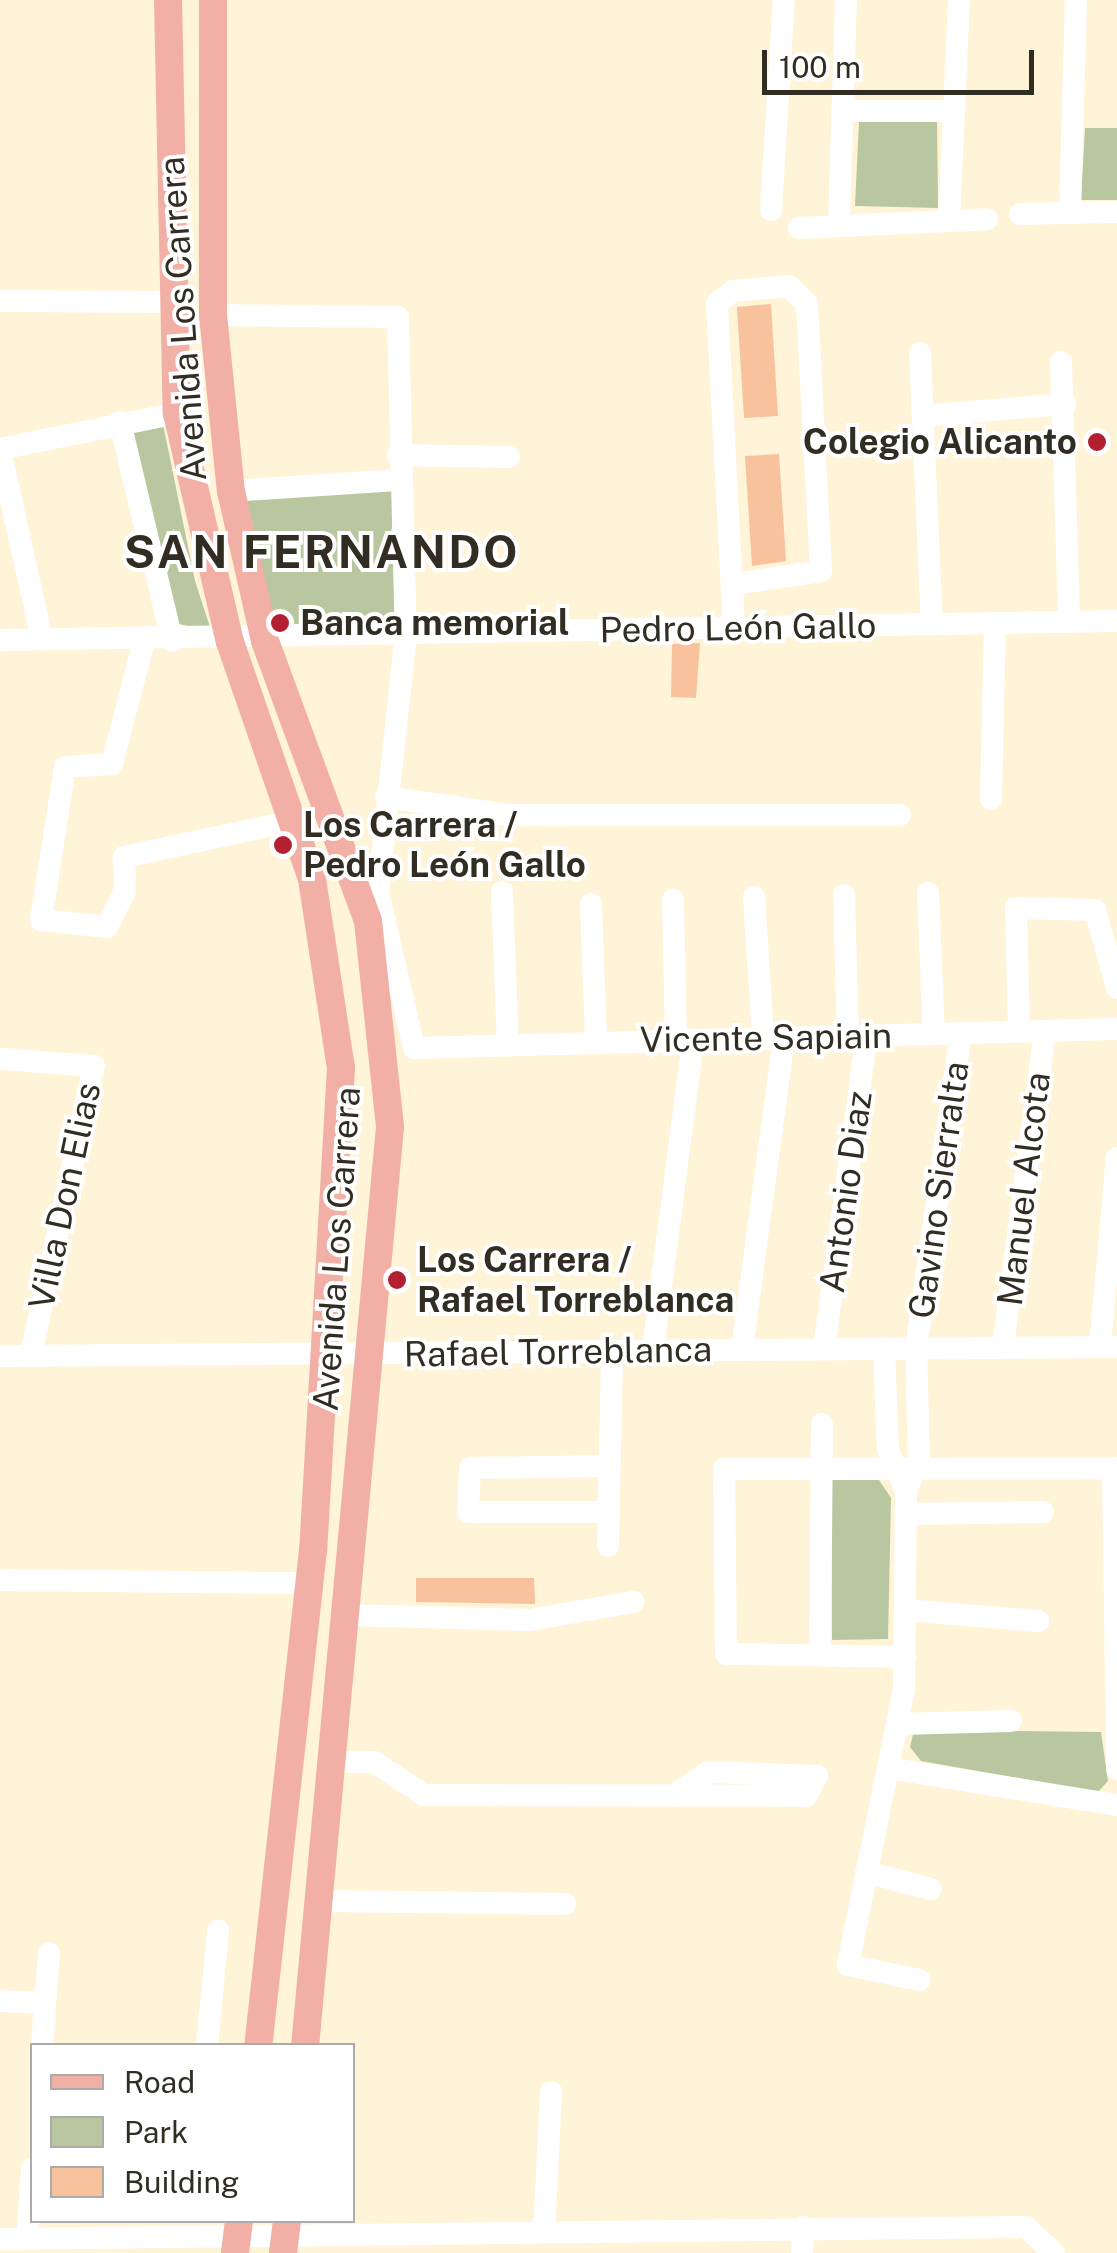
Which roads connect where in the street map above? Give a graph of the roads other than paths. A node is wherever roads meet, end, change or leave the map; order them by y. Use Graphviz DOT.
graph roads {
  1 [pos="168,0"];
  2 [pos="213,0"];
  3 [pos="784,0"];
  4 [pos="846,0"];
  5 [pos="959,0"];
  6 [pos="1076,0"];
  7 [pos="842,110"];
  8 [pos="954,111"];
  9 [pos="772,210"];
  10 [pos="1117,212"];
  11 [pos="1070,213"];
  12 [pos="1020,214"];
  13 [pos="987,219"];
  14 [pos="839,221"];
  15 [pos="948,221"];
  16 [pos="799,228"];
  17 [pos="0,301"];
  18 [pos="168,302"];
  19 [pos="214,316"];
  20 [pos="920,354"];
  21 [pos="1061,362"];
  22 [pos="1065,404"];
  23 [pos="178,414"];
  24 [pos="922,416"];
  25 [pos="120,422"];
  26 [pos="0,450"];
  27 [pos="398,455"];
  28 [pos="510,457"];
  29 [pos="398,480"];
  30 [pos="231,490"];
  31 [pos="734,584"];
  32 [pos="1117,621"];
  33 [pos="1070,622"];
  34 [pos="996,623"];
  35 [pos="932,624"];
  36 [pos="734,628"];
  37 [pos="406,634"];
  38 [pos="145,638"];
  39 [pos="42,639"];
  40 [pos="0,640"];
  41 [pos="172,640"];
  42 [pos="265,641"];
  43 [pos="230,642"];
  44 [pos="386,796"];
  45 [pos="991,799"];
  46 [pos="900,815"];
  47 [pos="297,820"];
  48 [pos="502,892"];
  49 [pos="928,892"];
  50 [pos="844,895"];
  51 [pos="754,897"];
  52 [pos="673,900"];
  53 [pos="591,904"];
  54 [pos="1117,988"];
  55 [pos="1117,1029"];
  56 [pos="1045,1031"];
  57 [pos="1019,1032"];
  58 [pos="961,1033"];
  59 [pos="934,1034"];
  60 [pos="858,1036"];
  61 [pos="773,1038"];
  62 [pos="685,1040"];
  63 [pos="596,1042"];
  64 [pos="508,1045"];
  65 [pos="2,1059"];
  66 [pos="1117,1158"];
  67 [pos="1109,1347"];
  68 [pos="824,1348"];
  69 [pos="884,1348"];
  70 [pos="916,1348"];
  71 [pos="1003,1348"];
  72 [pos="742,1349"];
  73 [pos="612,1350"];
  74 [pos="653,1350"];
  75 [pos="325,1354"];
  76 [pos="368,1354"];
  77 [pos="0,1356"];
  78 [pos="31,1356"];
  79 [pos="822,1424"];
  80 [pos="608,1466"];
  81 [pos="1115,1468"];
  82 [pos="820,1470"];
  83 [pos="906,1486"];
  84 [pos="608,1512"];
  85 [pos="1043,1512"];
  86 [pos="608,1546"];
  87 [pos="0,1580"];
  88 [pos="309,1583"];
  89 [pos="634,1602"];
  90 [pos="905,1610"];
  91 [pos="347,1615"];
  92 [pos="1038,1621"];
  93 [pos="820,1656"];
  94 [pos="905,1656"];
  95 [pos="1116,1704"];
  96 [pos="1011,1721"];
  97 [pos="898,1724"];
  98 [pos="334,1762"];
  99 [pos="888,1768"];
  100 [pos="1117,1769"];
  101 [pos="673,1796"];
  102 [pos="1117,1805"];
  103 [pos="866,1872"];
  104 [pos="932,1889"];
  105 [pos="320,1901"];
  106 [pos="565,1904"];
  107 [pos="218,1931"];
  108 [pos="49,1953"];
  109 [pos="919,1980"];
  110 [pos="0,2001"];
  111 [pos="46,2003"];
  112 [pos="42,2043"];
  113 [pos="207,2043"];
  114 [pos="258,2043"];
  115 [pos="305,2043"];
  116 [pos="551,2092"];
  117 [pos="30,2197"];
  118 [pos="803,2227"];
  119 [pos="189,2228"];
  120 [pos="544,2232"];
  121 [pos="237,2236"];
  122 [pos="285,2236"];
  123 [pos="1015,2237"];
  124 [pos="27,2238"];
  125 [pos="0,2239"];
  126 [pos="432,2243"];
  127 [pos="802,2253"];
  128 [pos="1054,2253"];
  1 -- 18 [label="main road, Avenida Los Carrera"];
  2 -- 19 [label="main road, Avenida Los Carrera"];
  3 -- 9 [label="street"];
  4 -- 7 [label="street"];
  5 -- 8 [label="street"];
  6 -- 11 [label="street"];
  7 -- 8 [label="street"];
  7 -- 14 [label="street"];
  8 -- 15 [label="street"];
  10 -- 11 [label="street"];
  11 -- 12 [label="street"];
  13 -- 15 [label="street"];
  14 -- 15 [label="street"];
  14 -- 16 [label="street"];
  17 -- 18 [label="street"];
  18 -- 23 [label="main road, Avenida Los Carrera"];
  19 -- 27 [label="street"];
  19 -- 30 [label="main road, Avenida Los Carrera"];
  20 -- 24 [label="street"];
  21 -- 22 [label="street"];
  22 -- 24 [label="street"];
  22 -- 33 [label="street"];
  23 -- 25 [label="street"];
  23 -- 43 [label="main road, Avenida Los Carrera"];
  24 -- 35 [label="street"];
  25 -- 26 [label="street"];
  25 -- 41 [label="street"];
  26 -- 39 [label="street"];
  27 -- 28 [label="street"];
  27 -- 29 [label="street"];
  29 -- 30 [label="street"];
  29 -- 37 [label="street"];
  30 -- 42 [label="main road, Avenida Los Carrera"];
  31 -- 31 [label="street"];
  31 -- 36 [label="street"];
  32 -- 33 [label="street, Pedro León Gallo"];
  33 -- 34 [label="street, Pedro León Gallo"];
  34 -- 35 [label="street, Pedro León Gallo"];
  34 -- 45 [label="street"];
  35 -- 36 [label="street, Pedro León Gallo"];
  36 -- 37 [label="street, Pedro León Gallo"];
  37 -- 42 [label="street, Pedro León Gallo"];
  37 -- 44 [label="street"];
  38 -- 39 [label="street, Pedro León Gallo"];
  38 -- 41 [label="street, Pedro León Gallo"];
  38 -- 47 [label="street"];
  39 -- 40 [label="street, Pedro León Gallo"];
  41 -- 43 [label="street, Pedro León Gallo"];
  42 -- 43 [label="street, Pedro León Gallo"];
  42 -- 76 [label="main road, Avenida Los Carrera"];
  43 -- 47 [label="main road, Avenida Los Carrera"];
  44 -- 46 [label="street"];
  44 -- 64 [label="street, Vicente Sapiain"];
  47 -- 75 [label="main road, Avenida Los Carrera"];
  48 -- 64 [label="street"];
  49 -- 59 [label="street"];
  50 -- 60 [label="street, Antonio Diaz"];
  51 -- 61 [label="street"];
  52 -- 62 [label="street"];
  53 -- 63 [label="street"];
  54 -- 57 [label="street"];
  55 -- 56 [label="street, Vicente Sapiain"];
  56 -- 57 [label="street, Vicente Sapiain"];
  56 -- 71 [label="street, Manuel Alcota"];
  57 -- 58 [label="street, Vicente Sapiain"];
  58 -- 59 [label="street, Vicente Sapiain"];
  58 -- 70 [label="street, Gavino Sierralta"];
  59 -- 60 [label="street, Vicente Sapiain"];
  60 -- 61 [label="street, Vicente Sapiain"];
  60 -- 68 [label="street, Antonio Diaz"];
  61 -- 62 [label="street, Vicente Sapiain"];
  61 -- 72 [label="street"];
  62 -- 63 [label="street, Vicente Sapiain"];
  62 -- 74 [label="street"];
  63 -- 64 [label="street, Vicente Sapiain"];
  65 -- 78 [label="street, Villa Don Elias"];
  66 -- 67 [label="street"];
  67 -- 71 [label="street, Rafael Torreblanca"];
  68 -- 69 [label="street, Rafael Torreblanca"];
  68 -- 72 [label="street, Rafael Torreblanca"];
  69 -- 70 [label="street, Rafael Torreblanca"];
  69 -- 83 [label="street"];
  70 -- 71 [label="street, Rafael Torreblanca"];
  70 -- 83 [label="street, Gavino Sierralta"];
  72 -- 74 [label="street, Rafael Torreblanca"];
  73 -- 74 [label="street, Rafael Torreblanca"];
  73 -- 76 [label="street, Rafael Torreblanca"];
  73 -- 80 [label="street"];
  75 -- 76 [label="street, Rafael Torreblanca"];
  75 -- 78 [label="street, Rafael Torreblanca"];
  75 -- 88 [label="main road, Avenida Los Carrera"];
  76 -- 91 [label="main road, Avenida Los Carrera"];
  77 -- 78 [label="street, Rafael Torreblanca"];
  79 -- 82 [label="street"];
  80 -- 84 [label="street"];
  80 -- 84 [label="street"];
  81 -- 83 [label="street"];
  81 -- 95 [label="street"];
  82 -- 83 [label="street"];
  82 -- 93 [label="street"];
  82 -- 93 [label="street"];
  83 -- 85 [label="street"];
  83 -- 90 [label="street"];
  84 -- 86 [label="street"];
  87 -- 88 [label="street"];
  88 -- 114 [label="main road, Avenida Los Carrera"];
  89 -- 91 [label="street"];
  90 -- 92 [label="street"];
  90 -- 94 [label="street"];
  91 -- 98 [label="main road, Avenida Los Carrera"];
  93 -- 94 [label="street"];
  94 -- 97 [label="street"];
  95 -- 100 [label="street"];
  96 -- 97 [label="street"];
  97 -- 99 [label="street"];
  98 -- 101 [label="street"];
  98 -- 105 [label="main road, Avenida Los Carrera"];
  99 -- 102 [label="street"];
  99 -- 103 [label="street"];
  101 -- 101 [label="street"];
  103 -- 104 [label="street"];
  103 -- 109 [label="street"];
  105 -- 106 [label="street"];
  105 -- 115 [label="main road, Avenida Los Carrera"];
  107 -- 113 [label="street"];
  108 -- 111 [label="street"];
  110 -- 111 [label="street"];
  111 -- 112 [label="street"];
  116 -- 120 [label="street"];
  117 -- 124 [label="street"];
  118 -- 120 [label="street"];
  118 -- 123 [label="street"];
  118 -- 127 [label="street"];
  119 -- 121 [label="street"];
  119 -- 124 [label="street"];
  120 -- 126 [label="street"];
  121 -- 122 [label="street"];
  122 -- 126 [label="street"];
  123 -- 128 [label="street"];
  124 -- 125 [label="street"];
}
